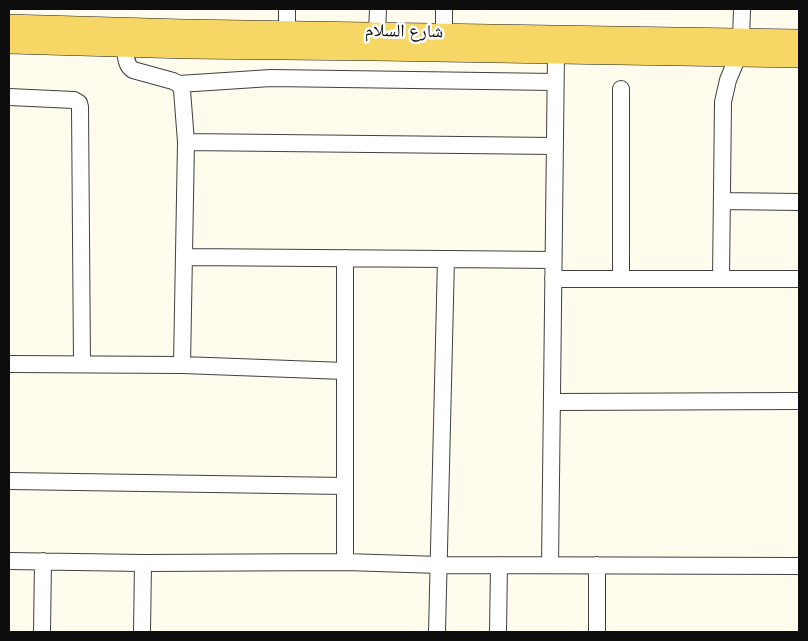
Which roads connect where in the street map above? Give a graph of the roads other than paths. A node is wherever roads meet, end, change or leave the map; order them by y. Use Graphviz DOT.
graph roads {
  1 [pos="287,9"];
  2 [pos="378,9"];
  3 [pos="444,9"];
  4 [pos="742,9"];
  5 [pos="9,25"];
  6 [pos="287,31"];
  7 [pos="377,32"];
  8 [pos="444,34"];
  9 [pos="799,40"];
  10 [pos="9,43"];
  11 [pos="125,46"];
  12 [pos="739,48"];
  13 [pos="556,53"];
  14 [pos="799,57"];
  15 [pos="555,82"];
  16 [pos="178,84"];
  17 [pos="621,90"];
  18 [pos="9,98"];
  19 [pos="186,142"];
  20 [pos="555,146"];
  21 [pos="722,201"];
  22 [pos="799,202"];
  23 [pos="184,257"];
  24 [pos="345,258"];
  25 [pos="446,259"];
  26 [pos="553,260"];
  27 [pos="721,278"];
  28 [pos="553,279"];
  29 [pos="621,279"];
  30 [pos="799,279"];
  31 [pos="9,364"];
  32 [pos="82,364"];
  33 [pos="182,365"];
  34 [pos="345,371"];
  35 [pos="799,401"];
  36 [pos="552,402"];
  37 [pos="9,480"];
  38 [pos="345,486"];
  39 [pos="9,561"];
  40 [pos="43,561"];
  41 [pos="345,562"];
  42 [pos="143,563"];
  43 [pos="440,565"];
  44 [pos="499,565"];
  45 [pos="550,565"];
  46 [pos="597,565"];
  47 [pos="799,566"];
  48 [pos="42,632"];
  49 [pos="142,632"];
  50 [pos="437,632"];
  51 [pos="498,632"];
  52 [pos="597,632"];
  1 -- 6 [label="street"];
  2 -- 7 [label="street"];
  3 -- 8 [label="street"];
  4 -- 12 [label="street"];
  5 -- 6 [label="main road, شارع السلام"];
  6 -- 7 [label="main road, شارع السلام"];
  7 -- 8 [label="main road, شارع السلام"];
  8 -- 12 [label="main road, شارع السلام"];
  9 -- 12 [label="main road, شارع السلام"];
  10 -- 11 [label="main road, شارع السلام"];
  11 -- 13 [label="main road, شارع السلام"];
  11 -- 16 [label="street"];
  12 -- 13 [label="main road, شارع السلام"];
  12 -- 14 [label="main road, شارع السلام"];
  12 -- 21 [label="street"];
  13 -- 15 [label="street"];
  15 -- 16 [label="street"];
  15 -- 20 [label="street"];
  16 -- 19 [label="street"];
  17 -- 29 [label="street"];
  18 -- 32 [label="street"];
  19 -- 20 [label="street"];
  19 -- 23 [label="street"];
  20 -- 26 [label="street"];
  21 -- 22 [label="street"];
  21 -- 27 [label="street"];
  23 -- 24 [label="street"];
  23 -- 33 [label="street"];
  24 -- 25 [label="street"];
  24 -- 34 [label="street"];
  25 -- 26 [label="street"];
  25 -- 43 [label="street"];
  26 -- 28 [label="street"];
  27 -- 29 [label="street"];
  27 -- 30 [label="street"];
  28 -- 29 [label="street"];
  28 -- 36 [label="street"];
  31 -- 32 [label="street"];
  32 -- 33 [label="street"];
  33 -- 34 [label="street"];
  34 -- 38 [label="street"];
  35 -- 36 [label="street"];
  36 -- 45 [label="street"];
  37 -- 38 [label="street"];
  38 -- 41 [label="street"];
  39 -- 40 [label="street"];
  40 -- 42 [label="street"];
  40 -- 48 [label="street"];
  41 -- 42 [label="street"];
  41 -- 43 [label="street"];
  42 -- 49 [label="street"];
  43 -- 44 [label="street"];
  43 -- 50 [label="street"];
  44 -- 45 [label="street"];
  44 -- 51 [label="street"];
  45 -- 46 [label="street"];
  46 -- 47 [label="street"];
  46 -- 52 [label="street"];
}
